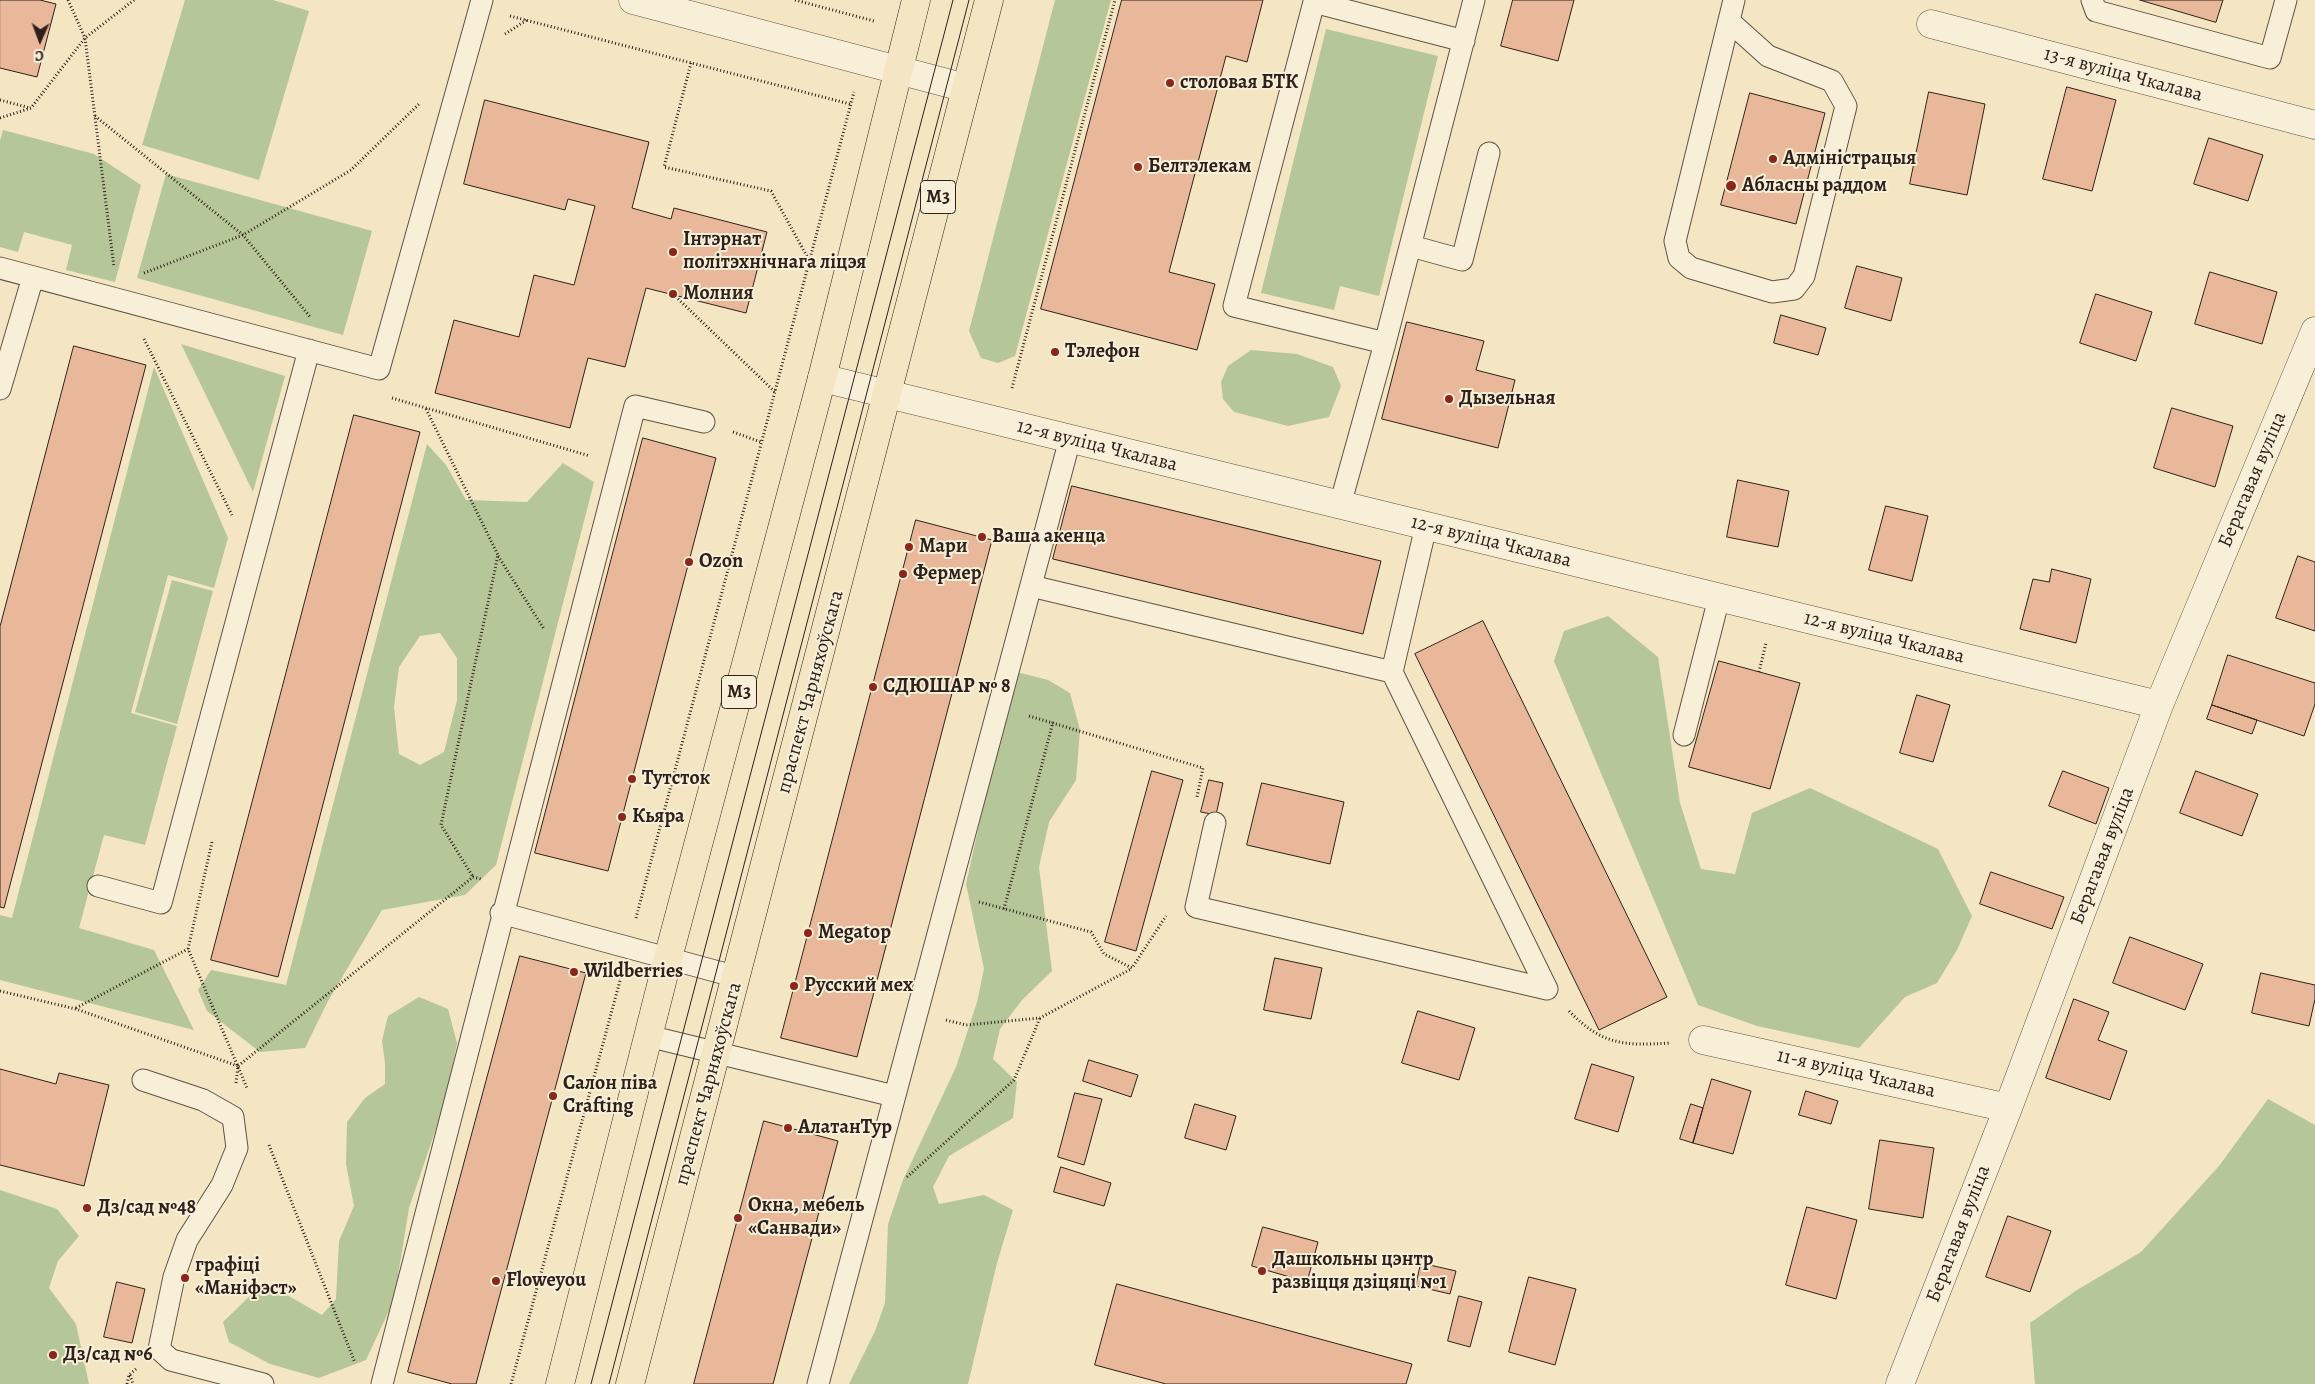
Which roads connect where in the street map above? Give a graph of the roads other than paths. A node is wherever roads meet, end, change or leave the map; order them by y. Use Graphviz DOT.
graph roads {
  1 [pos="633,0"];
  2 [pos="916,0"];
  3 [pos="989,0"];
  4 [pos="1474,0"];
  5 [pos="1734,0"];
  6 [pos="2092,0"];
  7 [pos="2286,0"];
  8 [pos="480,4"];
  9 [pos="1729,21"];
  10 [pos="1931,24"];
  11 [pos="1464,41"];
  12 [pos="898,70"];
  13 [pos="966,88"];
  14 [pos="2315,125"];
  15 [pos="1489,153"];
  16 [pos="1411,246"];
  17 [pos="0,268"];
  18 [pos="33,276"];
  19 [pos="2315,331"];
  20 [pos="1385,343"];
  21 [pos="309,350"];
  22 [pos="822,378"];
  23 [pos="0,389"];
  24 [pos="888,394"];
  25 [pos="704,422"];
  26 [pos="1070,439"];
  27 [pos="1340,505"];
  28 [pos="1426,526"];
  29 [pos="1031,586"];
  30 [pos="1719,598"];
  31 [pos="1392,672"];
  32 [pos="2159,705"];
  33 [pos="1684,735"];
  34 [pos="1214,822"];
  35 [pos="98,886"];
  36 [pos="502,913"];
  37 [pos="668,958"];
  38 [pos="737,977"];
  39 [pos="648,1036"];
  40 [pos="1703,1040"];
  41 [pos="717,1052"];
  42 [pos="144,1080"];
  43 [pos="894,1096"];
  44 [pos="2008,1108"];
  45 [pos="263,1384"];
  46 [pos="382,1384"];
  47 [pos="560,1384"];
  48 [pos="630,1384"];
  49 [pos="818,1384"];
  50 [pos="1900,1384"];
  1 -- 12 [label="street"];
  2 -- 12 [label="main road, М3"];
  3 -- 13 [label="main road, праспект Чарняхоўскага / М3"];
  4 -- 11 [label="lane"];
  5 -- 9 [label="lane"];
  6 -- 7 [label="lane"];
  8 -- 21 [label="lane"];
  9 -- 9 [label="lane"];
  10 -- 14 [label="street, 13-я вуліца Чкалава"];
  11 -- 16 [label="lane"];
  11 -- 20 [label="lane"];
  12 -- 13 [label="street"];
  12 -- 22 [label="main road, М3"];
  13 -- 24 [label="main road, праспект Чарняхоўскага / М3"];
  15 -- 16 [label="lane"];
  16 -- 20 [label="lane"];
  17 -- 18 [label="lane"];
  18 -- 21 [label="lane"];
  18 -- 23 [label="lane"];
  19 -- 32 [label="street, Берагавая вуліца"];
  20 -- 27 [label="lane"];
  21 -- 35 [label="lane"];
  22 -- 24 [label="street, 12-я вуліца Чкалава"];
  22 -- 37 [label="main road, М3"];
  24 -- 26 [label="street, 12-я вуліца Чкалава"];
  24 -- 38 [label="main road, праспект Чарняхоўскага / М3"];
  25 -- 36 [label="lane"];
  26 -- 27 [label="street, 12-я вуліца Чкалава"];
  26 -- 29 [label="lane"];
  27 -- 28 [label="street, 12-я вуліца Чкалава"];
  28 -- 30 [label="street, 12-я вуліца Чкалава"];
  28 -- 31 [label="lane"];
  29 -- 31 [label="lane"];
  29 -- 43 [label="lane"];
  30 -- 32 [label="street, 12-я вуліца Чкалава"];
  30 -- 33 [label="lane"];
  31 -- 34 [label="lane"];
  32 -- 44 [label="street, Берагавая вуліца"];
  36 -- 37 [label="lane"];
  36 -- 46 [label="lane"];
  37 -- 38 [label="lane"];
  37 -- 39 [label="main road, М3"];
  38 -- 41 [label="main road, праспект Чарняхоўскага / М3"];
  39 -- 41 [label="lane"];
  39 -- 47 [label="main road, М3"];
  40 -- 44 [label="street, 11-я вуліца Чкалава"];
  41 -- 43 [label="lane"];
  41 -- 48 [label="main road, праспект Чарняхоўскага / М3"];
  42 -- 45 [label="lane"];
  43 -- 49 [label="lane"];
  44 -- 50 [label="street, Берагавая вуліца"];
}
